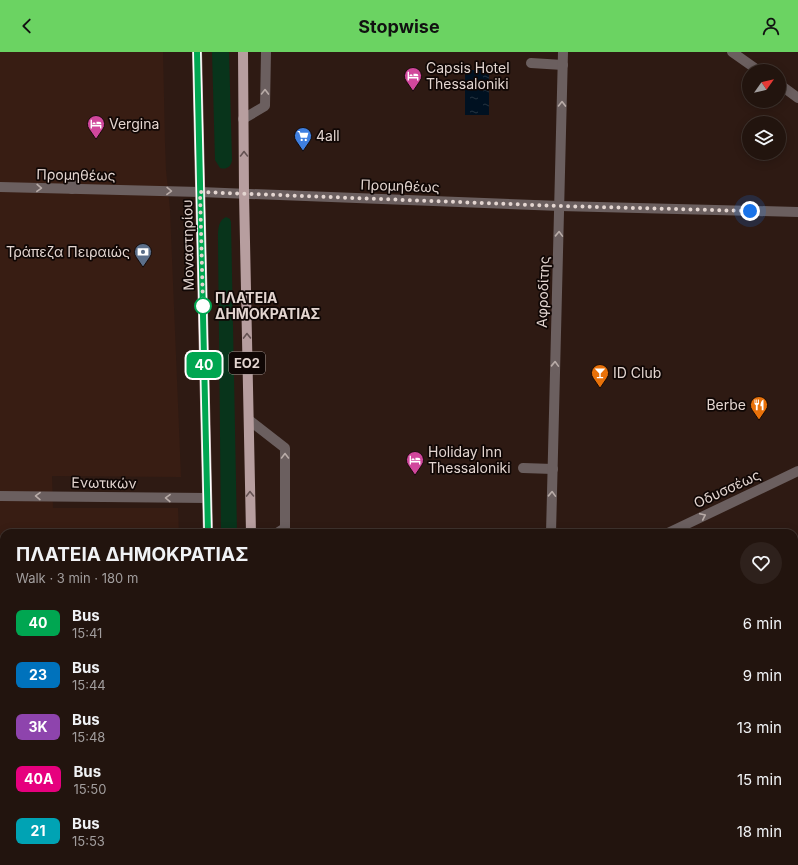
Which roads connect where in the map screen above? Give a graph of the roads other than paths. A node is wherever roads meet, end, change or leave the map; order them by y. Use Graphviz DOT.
graph roads {
  1 [pos="197,52"];
  2 [pos="243,52"];
  3 [pos="266,52"];
  4 [pos="563,52"];
  5 [pos="732,52"];
  6 [pos="531,63"];
  7 [pos="749,64"];
  8 [pos="563,65"];
  9 [pos="786,89"];
  10 [pos="798,98"];
  11 [pos="243,119"];
  12 [pos="72,177"];
  13 [pos="0,187"];
  14 [pos="72,189"];
  15 [pos="200,192"];
  16 [pos="244,193"];
  17 [pos="560,206"];
  18 [pos="798,212"];
  19 [pos="249,420"];
  20 [pos="523,468"];
  21 [pos="553,469"];
  22 [pos="798,471"];
  23 [pos="0,496"];
  24 [pos="208,498"];
  25 [pos="208,529"];
  26 [pos="251,529"];
  27 [pos="283,529"];
  28 [pos="551,529"];
  29 [pos="676,529"];
  1 -- 15 [label="main road, Μοναστηρίου"];
  2 -- 11 [label="main road, ΕΟ2"];
  11 -- 3 [label="street, one-way"];
  4 -- 8 [label="street, Αφροδίτης"];
  5 -- 7 [label="street"];
  6 -- 8 [label="street"];
  17 -- 8 [label="street, Αφροδίτης, one-way"];
  9 -- 10 [label="street"];
  16 -- 11 [label="main road, ΕΟ2, one-way"];
  12 -- 14 [label="street"];
  13 -- 14 [label="street, Προμηθέως, one-way"];
  14 -- 15 [label="street, Προμηθέως, one-way"];
  15 -- 16 [label="street, Προμηθέως"];
  15 -- 24 [label="main road, Μοναστηρίου"];
  16 -- 17 [label="street, Προμηθέως"];
  19 -- 16 [label="main road, ΕΟ2, one-way"];
  17 -- 18 [label="street, Προμηθέως"];
  21 -- 17 [label="street, Αφροδίτης, one-way"];
  26 -- 19 [label="main road, ΕΟ2, one-way"];
  27 -- 19 [label="street, one-way"];
  20 -- 21 [label="street"];
  28 -- 21 [label="street, Αφροδίτης, one-way"];
  29 -- 22 [label="street, Οδυσσέως, one-way"];
  24 -- 23 [label="street, Ενωτικών, one-way"];
  24 -- 25 [label="main road, Μοναστηρίου"];
}
